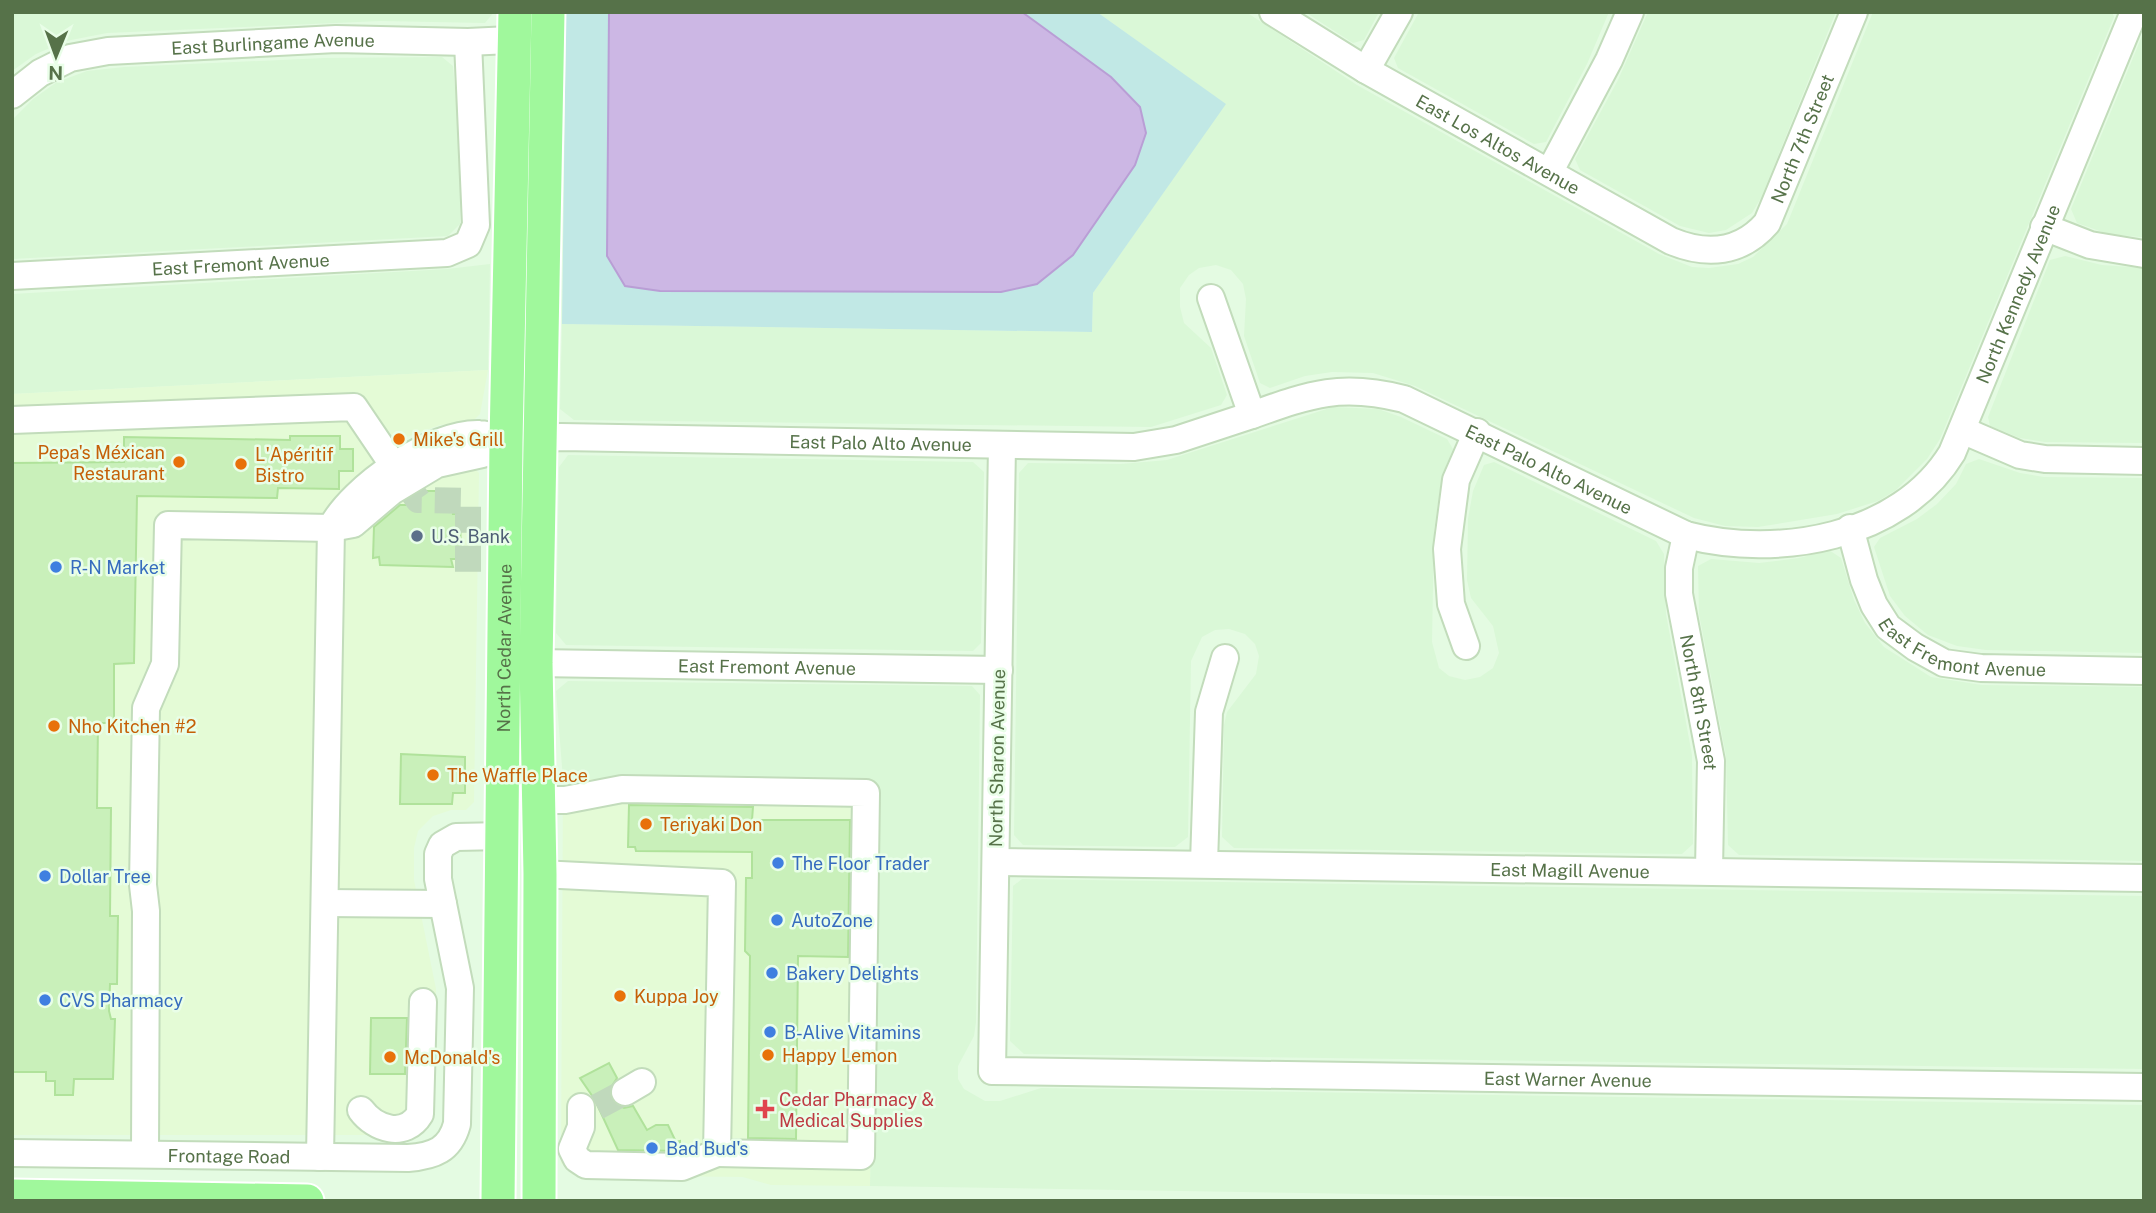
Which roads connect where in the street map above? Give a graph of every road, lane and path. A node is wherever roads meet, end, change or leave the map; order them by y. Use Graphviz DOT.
graph roads {
  1 [pos="1273,12"];
  2 [pos="1399,12"];
  3 [pos="1630,12"];
  4 [pos="1854,12"];
  5 [pos="2134,12"];
  6 [pos="531,26"];
  7 [pos="468,42"];
  8 [pos="1366,70"];
  9 [pos="12,95"];
  10 [pos="1550,171"];
  11 [pos="2044,227"];
  12 [pos="1730,249"];
  13 [pos="2144,254"];
  14 [pos="12,276"];
  15 [pos="1211,298"];
  16 [pos="1252,415"];
  17 [pos="12,420"];
  18 [pos="1962,430"];
  19 [pos="1477,432"];
  20 [pos="540,439"];
  21 [pos="506,442"];
  22 [pos="1002,445"];
  23 [pos="2144,461"];
  24 [pos="400,474"];
  25 [pos="331,528"];
  26 [pos="1850,528"];
  27 [pos="1686,535"];
  28 [pos="1466,646"];
  29 [pos="504,657"];
  30 [pos="1225,658"];
  31 [pos="536,663"];
  32 [pos="999,670"];
  33 [pos="2144,671"];
  34 [pos="539,800"];
  35 [pos="503,836"];
  36 [pos="996,862"];
  37 [pos="1204,863"];
  38 [pos="1709,870"];
  39 [pos="540,874"];
  40 [pos="2144,878"];
  41 [pos="325,903"];
  42 [pos="443,904"];
  43 [pos="423,1002"];
  44 [pos="992,1071"];
  45 [pos="2144,1087"];
  46 [pos="582,1107"];
  47 [pos="361,1110"];
  48 [pos="12,1153"];
  49 [pos="717,1153"];
  50 [pos="145,1154"];
  51 [pos="320,1157"];
  52 [pos="12,1196"];
  53 [pos="307,1201"];
  54 [pos="498,1201"];
  55 [pos="538,1201"];
  1 -- 8 [label="street, East Los Altos Avenue"];
  2 -- 8 [label="street"];
  3 -- 10 [label="street"];
  4 -- 12 [label="street, North 7th Street"];
  5 -- 11 [label="street, North Kennedy Avenue"];
  6 -- 7 [label="street, East Burlingame Avenue"];
  6 -- 20 [label="main road, North Cedar Avenue"];
  6 -- 21 [label="main road, North Cedar Avenue"];
  7 -- 9 [label="street, East Burlingame Avenue"];
  7 -- 14 [label="street, East Fremont Avenue"];
  8 -- 10 [label="street, East Los Altos Avenue"];
  10 -- 12 [label="street, East Los Altos Avenue"];
  11 -- 13 [label="street"];
  11 -- 18 [label="street, North Kennedy Avenue"];
  15 -- 16 [label="street"];
  16 -- 19 [label="street, East Palo Alto Avenue"];
  16 -- 22 [label="street, East Palo Alto Avenue"];
  17 -- 24 [label="street"];
  18 -- 23 [label="street"];
  18 -- 26 [label="street, North Kennedy Avenue"];
  19 -- 27 [label="street, East Palo Alto Avenue"];
  19 -- 28 [label="street"];
  20 -- 21 [label="street, East Palo Alto Avenue"];
  20 -- 22 [label="street, East Palo Alto Avenue"];
  20 -- 31 [label="main road, North Cedar Avenue"];
  21 -- 24 [label="street, East Palo Alto Avenue"];
  21 -- 29 [label="main road, North Cedar Avenue"];
  22 -- 32 [label="street, North Sharon Avenue"];
  24 -- 25 [label="street, East Palo Alto Avenue"];
  25 -- 41 [label="street"];
  25 -- 50 [label="street"];
  26 -- 27 [label="street, East Palo Alto Avenue"];
  26 -- 33 [label="street, East Fremont Avenue"];
  27 -- 38 [label="street, North 8th Street"];
  29 -- 35 [label="main road, North Cedar Avenue"];
  29 -- 39 [label="main road"];
  30 -- 37 [label="street"];
  31 -- 32 [label="street, East Fremont Avenue"];
  31 -- 34 [label="main road, North Cedar Avenue"];
  32 -- 36 [label="street, North Sharon Avenue"];
  34 -- 39 [label="main road, North Cedar Avenue"];
  34 -- 49 [label="street"];
  35 -- 42 [label="street"];
  35 -- 54 [label="main road, North Cedar Avenue"];
  36 -- 37 [label="street, East Magill Avenue"];
  36 -- 44 [label="street, North Sharon Avenue"];
  37 -- 38 [label="street, East Magill Avenue"];
  38 -- 40 [label="street, East Magill Avenue"];
  39 -- 49 [label="street"];
  39 -- 55 [label="main road, North Cedar Avenue"];
  41 -- 42 [label="street"];
  41 -- 51 [label="street"];
  42 -- 51 [label="street, Frontage Road"];
  43 -- 47 [label="street"];
  44 -- 45 [label="street, East Warner Avenue"];
  46 -- 49 [label="street"];
  48 -- 50 [label="street, Frontage Road"];
  50 -- 51 [label="street, Frontage Road"];
  52 -- 53 [label="main road"];
}
